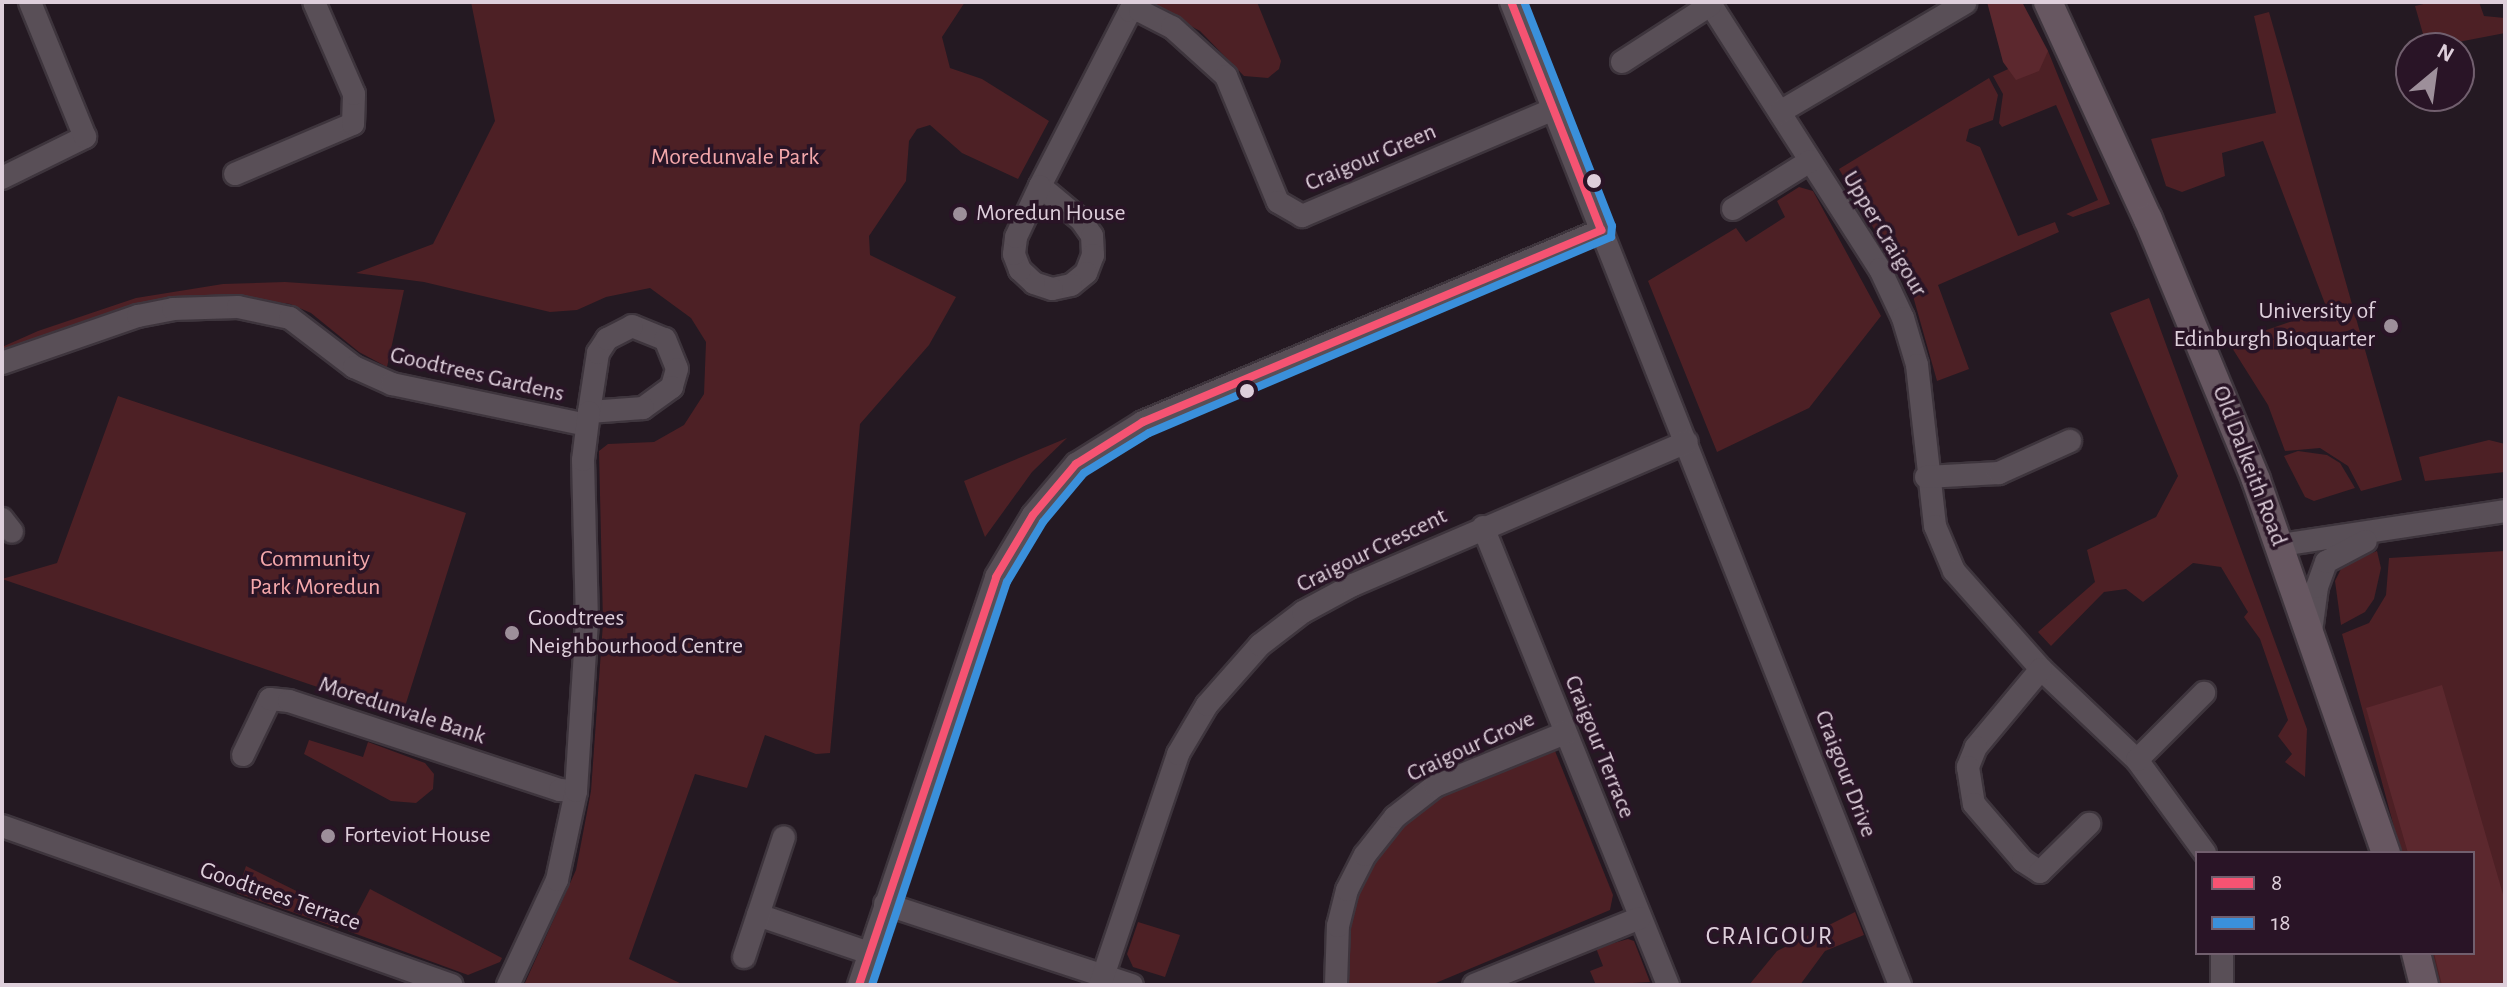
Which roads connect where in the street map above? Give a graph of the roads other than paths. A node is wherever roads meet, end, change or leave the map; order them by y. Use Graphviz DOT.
graph roads {
  1 [pos="30,2"];
  2 [pos="314,2"];
  3 [pos="1511,2"];
  4 [pos="2048,2"];
  5 [pos="1965,3"];
  6 [pos="1709,4"];
  7 [pos="1622,62"];
  8 [pos="1552,110"];
  9 [pos="1780,112"];
  10 [pos="1810,161"];
  11 [pos="235,174"];
  12 [pos="2,178"];
  13 [pos="1040,186"];
  14 [pos="1733,209"];
  15 [pos="1601,230"];
  16 [pos="2,363"];
  17 [pos="588,419"];
  18 [pos="2070,441"];
  19 [pos="1687,442"];
  20 [pos="1926,477"];
  21 [pos="2505,511"];
  22 [pos="2424,520"];
  23 [pos="1483,527"];
  24 [pos="2281,545"];
  25 [pos="2311,633"];
  26 [pos="2041,669"];
  27 [pos="2204,693"];
  28 [pos="1565,733"];
  29 [pos="243,755"];
  30 [pos="2137,760"];
  31 [pos="576,791"];
  32 [pos="2089,824"];
  33 [pos="2,826"];
  34 [pos="784,837"];
  35 [pos="2204,851"];
  36 [pos="2385,851"];
  37 [pos="885,904"];
  38 [pos="758,915"];
  39 [pos="1640,918"];
  40 [pos="869,953"];
  41 [pos="2222,955"];
  42 [pos="2416,955"];
  43 [pos="744,957"];
  44 [pos="1101,980"];
  45 [pos="452,985"];
  46 [pos="508,985"];
  47 [pos="859,985"];
  48 [pos="1132,985"];
  49 [pos="1336,985"];
  50 [pos="1474,985"];
  51 [pos="1668,985"];
  52 [pos="1900,985"];
  53 [pos="2222,985"];
  54 [pos="2424,985"];
  1 -- 12 [label="street"];
  2 -- 11 [label="street"];
  3 -- 8 [label="street, Craigour Drive"];
  4 -- 24 [label="main road, Old Dalkeith Road"];
  5 -- 9 [label="street"];
  6 -- 7 [label="street, Upper Craigour"];
  6 -- 9 [label="street, Upper Craigour"];
  8 -- 13 [label="street, Craigour Green"];
  8 -- 15 [label="street, Craigour Drive"];
  9 -- 10 [label="street, Upper Craigour"];
  10 -- 14 [label="street, Upper Craigour"];
  10 -- 20 [label="street, Upper Craigour"];
  13 -- 13 [label="street, Craigour Green"];
  15 -- 19 [label="street, Craigour Drive"];
  15 -- 37 [label="street"];
  16 -- 17 [label="street, Goodtrees Gardens"];
  17 -- 17 [label="street, Goodtrees Gardens"];
  17 -- 31 [label="street"];
  18 -- 20 [label="street"];
  19 -- 23 [label="street, Craigour Crescent"];
  19 -- 52 [label="street, Craigour Drive"];
  20 -- 26 [label="street, Upper Craigour"];
  21 -- 22 [label="street"];
  22 -- 24 [label="street"];
  22 -- 25 [label="street"];
  23 -- 28 [label="street, Craigour Terrace"];
  23 -- 44 [label="street, Craigour Crescent"];
  24 -- 25 [label="main road, Old Dalkeith Road"];
  25 -- 36 [label="main road, Old Dalkeith Road"];
  26 -- 30 [label="street, Upper Craigour"];
  26 -- 32 [label="street"];
  27 -- 30 [label="street"];
  28 -- 39 [label="street, Craigour Terrace"];
  28 -- 49 [label="street, Craigour Grove"];
  29 -- 31 [label="street, Moredunvale Bank"];
  30 -- 35 [label="street, Upper Craigour"];
  31 -- 46 [label="street"];
  33 -- 45 [label="street, Goodtrees Terrace"];
  34 -- 38 [label="street"];
  37 -- 40 [label="street"];
  37 -- 44 [label="street"];
  38 -- 40 [label="street"];
  38 -- 43 [label="street"];
  39 -- 50 [label="street"];
  39 -- 51 [label="street, Craigour Terrace"];
  40 -- 47 [label="street"];
  41 -- 53 [label="street"];
  42 -- 54 [label="main road"];
  44 -- 48 [label="street"];
}
